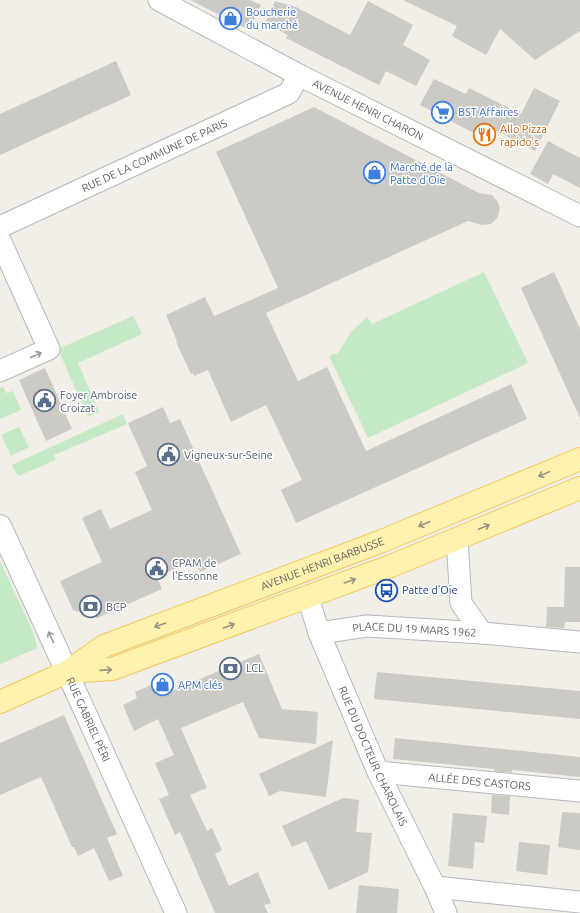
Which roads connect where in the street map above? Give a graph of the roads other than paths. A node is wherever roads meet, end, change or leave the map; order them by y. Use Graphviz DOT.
graph roads {
  1 [pos="159,0"];
  2 [pos="299,74"];
  3 [pos="580,216"];
  4 [pos="0,227"];
  5 [pos="0,240"];
  6 [pos="0,371"];
  7 [pos="580,459"];
  8 [pos="580,488"];
  9 [pos="0,526"];
  10 [pos="457,538"];
  11 [pos="308,597"];
  12 [pos="319,633"];
  13 [pos="482,633"];
  14 [pos="580,642"];
  15 [pos="67,672"];
  16 [pos="0,702"];
  17 [pos="378,772"];
  18 [pos="580,791"];
  19 [pos="435,886"];
  20 [pos="580,902"];
  21 [pos="176,913"];
  22 [pos="446,913"];
  1 -- 2 [label="street, AVENUE HENRI CHARON"];
  2 -- 3 [label="street, AVENUE HENRI CHARON"];
  2 -- 4 [label="street, RUE DE LA COMMUNE DE PARIS"];
  6 -- 5 [label="street, one-way"];
  7 -- 15 [label="main road, AVENUE HENRI BARBUSSE, one-way"];
  10 -- 8 [label="main road, AVENUE HENRI BARBUSSE, one-way"];
  15 -- 9 [label="street, RUE GABRIEL PÉRI, one-way"];
  11 -- 10 [label="main road, AVENUE HENRI BARBUSSE, one-way"];
  10 -- 13 [label="street, PLACE DU 19 MARS 1962"];
  11 -- 12 [label="street, RUE DU DOCTEUR CHAROLAIS"];
  15 -- 11 [label="main road, AVENUE HENRI BARBUSSE, one-way"];
  12 -- 13 [label="street, PLACE DU 19 MARS 1962"];
  12 -- 17 [label="street, RUE DU DOCTEUR CHAROLAIS"];
  13 -- 14 [label="street"];
  15 -- 16 [label="main road, AVENUE HENRI BARBUSSE"];
  15 -- 21 [label="street, RUE GABRIEL PÉRI"];
  17 -- 18 [label="street, ALLÉE DES CASTORS"];
  17 -- 19 [label="street, RUE DU DOCTEUR CHAROLAIS"];
  19 -- 20 [label="street"];
  19 -- 22 [label="street, RUE DU DOCTEUR CHAROLAIS"];
}
